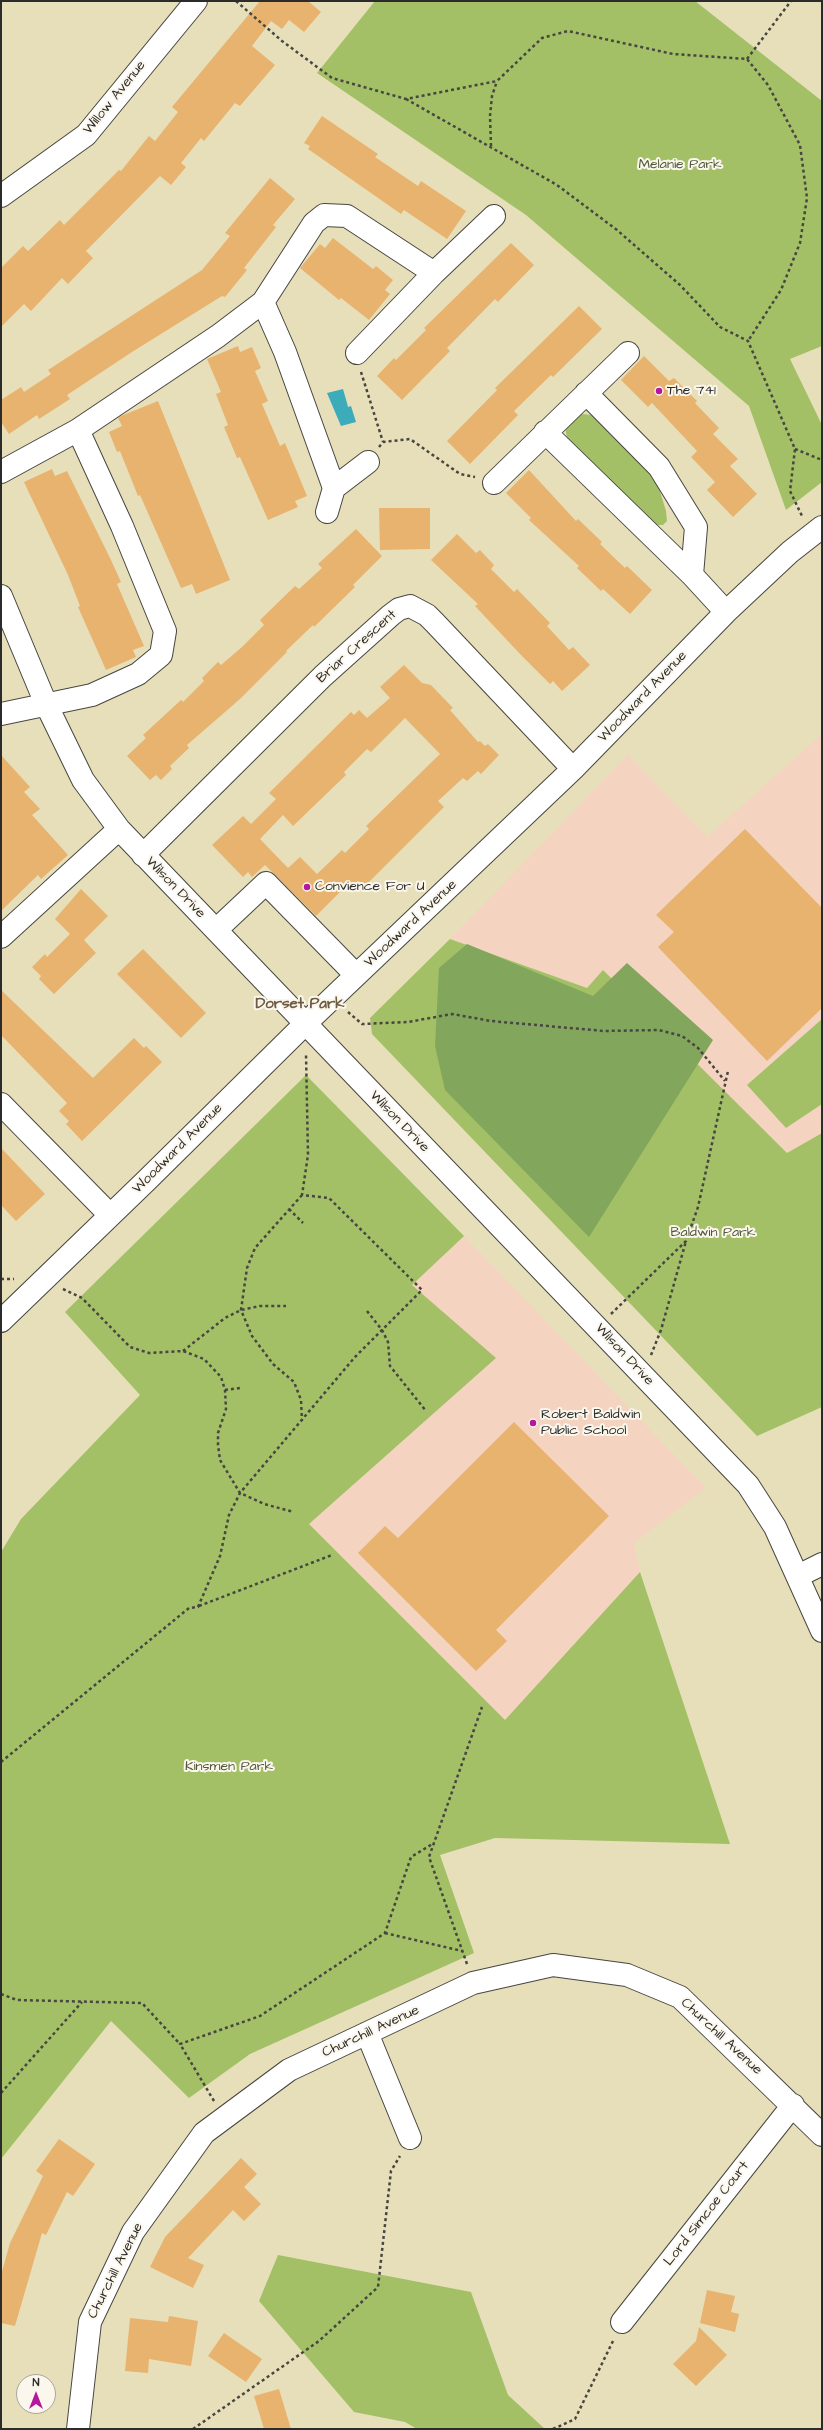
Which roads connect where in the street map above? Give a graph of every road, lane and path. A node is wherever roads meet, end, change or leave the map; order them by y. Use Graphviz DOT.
graph roads {
  1 [pos="196,1"];
  2 [pos="236,1"];
  3 [pos="791,1"];
  4 [pos="747,59"];
  5 [pos="497,81"];
  6 [pos="406,99"];
  7 [pos="491,146"];
  8 [pos="1,196"];
  9 [pos="494,216"];
  10 [pos="434,273"];
  11 [pos="263,302"];
  12 [pos="748,341"];
  13 [pos="357,353"];
  14 [pos="628,353"];
  15 [pos="586,393"];
  16 [pos="78,430"];
  17 [pos="545,432"];
  18 [pos="383,442"];
  19 [pos="795,449"];
  20 [pos="822,460"];
  21 [pos="368,462"];
  22 [pos="1,472"];
  23 [pos="494,484"];
  24 [pos="334,488"];
  25 [pos="326,512"];
  26 [pos="817,531"];
  27 [pos="692,575"];
  28 [pos="1,596"];
  29 [pos="726,612"];
  30 [pos="46,704"];
  31 [pos="1,714"];
  32 [pos="573,769"];
  33 [pos="119,829"];
  34 [pos="143,855"];
  35 [pos="216,930"];
  36 [pos="1,937"];
  37 [pos="356,975"];
  38 [pos="331,999"];
  39 [pos="305,1024"];
  40 [pos="728,1070"];
  41 [pos="725,1081"];
  42 [pos="1,1104"];
  43 [pos="302,1195"];
  44 [pos="289,1209"];
  45 [pos="110,1215"];
  46 [pos="303,1223"];
  47 [pos="686,1241"];
  48 [pos="45,1279"];
  49 [pos="286,1306"];
  50 [pos="241,1310"];
  51 [pos="367,1311"];
  52 [pos="1,1321"];
  53 [pos="598,1327"];
  54 [pos="382,1330"];
  55 [pos="183,1352"];
  56 [pos="642,1375"];
  57 [pos="240,1388"];
  58 [pos="225,1390"];
  59 [pos="426,1411"];
  60 [pos="302,1421"];
  61 [pos="240,1493"];
  62 [pos="294,1512"];
  63 [pos="332,1555"];
  64 [pos="822,1564"];
  65 [pos="798,1576"];
  66 [pos="198,1607"];
  67 [pos="822,1631"];
  68 [pos="482,1707"];
  69 [pos="1,1762"];
  70 [pos="434,1843"];
  71 [pos="385,1933"];
  72 [pos="462,1951"];
  73 [pos="473,1983"];
  74 [pos="1,1994"];
  75 [pos="82,2002"];
  76 [pos="367,2033"];
  77 [pos="180,2044"];
  78 [pos="1,2093"];
  79 [pos="793,2105"];
  80 [pos="224,2118"];
  81 [pos="822,2135"];
  82 [pos="410,2138"];
  83 [pos="622,2322"];
  84 [pos="78,2429"];
  85 [pos="193,2429"];
  86 [pos="553,2429"];
  1 -- 8 [label="street, Willow Avenue"];
  2 -- 6 [label="path"];
  3 -- 4 [label="path"];
  4 -- 5 [label="path"];
  4 -- 12 [label="path"];
  5 -- 6 [label="path"];
  5 -- 7 [label="path"];
  6 -- 7 [label="path"];
  7 -- 12 [label="path"];
  9 -- 10 [label="street"];
  10 -- 11 [label="street"];
  10 -- 13 [label="street"];
  11 -- 16 [label="street"];
  11 -- 24 [label="street"];
  12 -- 19 [label="path"];
  13 -- 18 [label="path"];
  14 -- 15 [label="street"];
  15 -- 17 [label="street"];
  15 -- 27 [label="street"];
  16 -- 22 [label="street"];
  16 -- 30 [label="street"];
  17 -- 23 [label="street"];
  17 -- 27 [label="street"];
  18 -- 21 [label="path"];
  18 -- 23 [label="path"];
  19 -- 20 [label="path"];
  19 -- 26 [label="path"];
  21 -- 24 [label="street"];
  24 -- 25 [label="street"];
  26 -- 29 [label="street, Woodward Avenue"];
  27 -- 29 [label="street"];
  28 -- 30 [label="street, Wilson Drive"];
  29 -- 32 [label="street, Woodward Avenue"];
  30 -- 31 [label="street"];
  30 -- 33 [label="street, Wilson Drive"];
  32 -- 34 [label="street, Briar Crescent"];
  32 -- 37 [label="street, Woodward Avenue"];
  33 -- 34 [label="street, Wilson Drive"];
  33 -- 36 [label="street"];
  34 -- 35 [label="street, Wilson Drive"];
  35 -- 37 [label="street"];
  35 -- 39 [label="street, Wilson Drive"];
  37 -- 38 [label="street, Woodward Avenue"];
  38 -- 39 [label="street, Woodward Avenue"];
  38 -- 41 [label="path"];
  39 -- 43 [label="path"];
  39 -- 45 [label="street, Woodward Avenue"];
  39 -- 53 [label="street, Wilson Drive"];
  40 -- 41 [label="path"];
  41 -- 47 [label="path"];
  42 -- 45 [label="street"];
  43 -- 44 [label="path"];
  43 -- 54 [label="path"];
  44 -- 46 [label="path"];
  44 -- 50 [label="path"];
  45 -- 48 [label="street, Woodward Avenue"];
  47 -- 53 [label="path"];
  47 -- 56 [label="path"];
  48 -- 52 [label="street, Woodward Avenue"];
  48 -- 55 [label="path"];
  49 -- 50 [label="path"];
  50 -- 55 [label="path"];
  50 -- 60 [label="path"];
  51 -- 54 [label="path"];
  53 -- 56 [label="street, Wilson Drive"];
  54 -- 59 [label="path"];
  54 -- 60 [label="path"];
  55 -- 58 [label="path"];
  56 -- 65 [label="street, Wilson Drive"];
  57 -- 58 [label="path"];
  58 -- 61 [label="path"];
  60 -- 61 [label="path"];
  61 -- 62 [label="path"];
  61 -- 66 [label="path"];
  63 -- 66 [label="path"];
  64 -- 65 [label="street"];
  65 -- 67 [label="street, Wilson Drive"];
  66 -- 69 [label="path"];
  68 -- 70 [label="path"];
  70 -- 71 [label="path"];
  70 -- 72 [label="path"];
  71 -- 72 [label="path"];
  71 -- 77 [label="path"];
  72 -- 73 [label="path"];
  73 -- 76 [label="street, Churchill Avenue"];
  73 -- 79 [label="street, Churchill Avenue"];
  74 -- 75 [label="path"];
  75 -- 77 [label="path"];
  75 -- 78 [label="path"];
  76 -- 80 [label="street, Churchill Avenue"];
  76 -- 82 [label="street"];
  77 -- 80 [label="path"];
  79 -- 81 [label="street, Churchill Avenue"];
  79 -- 83 [label="street, Lord Simcoe Court"];
  80 -- 84 [label="street, Churchill Avenue"];
  82 -- 85 [label="path"];
  83 -- 86 [label="path"];
}
